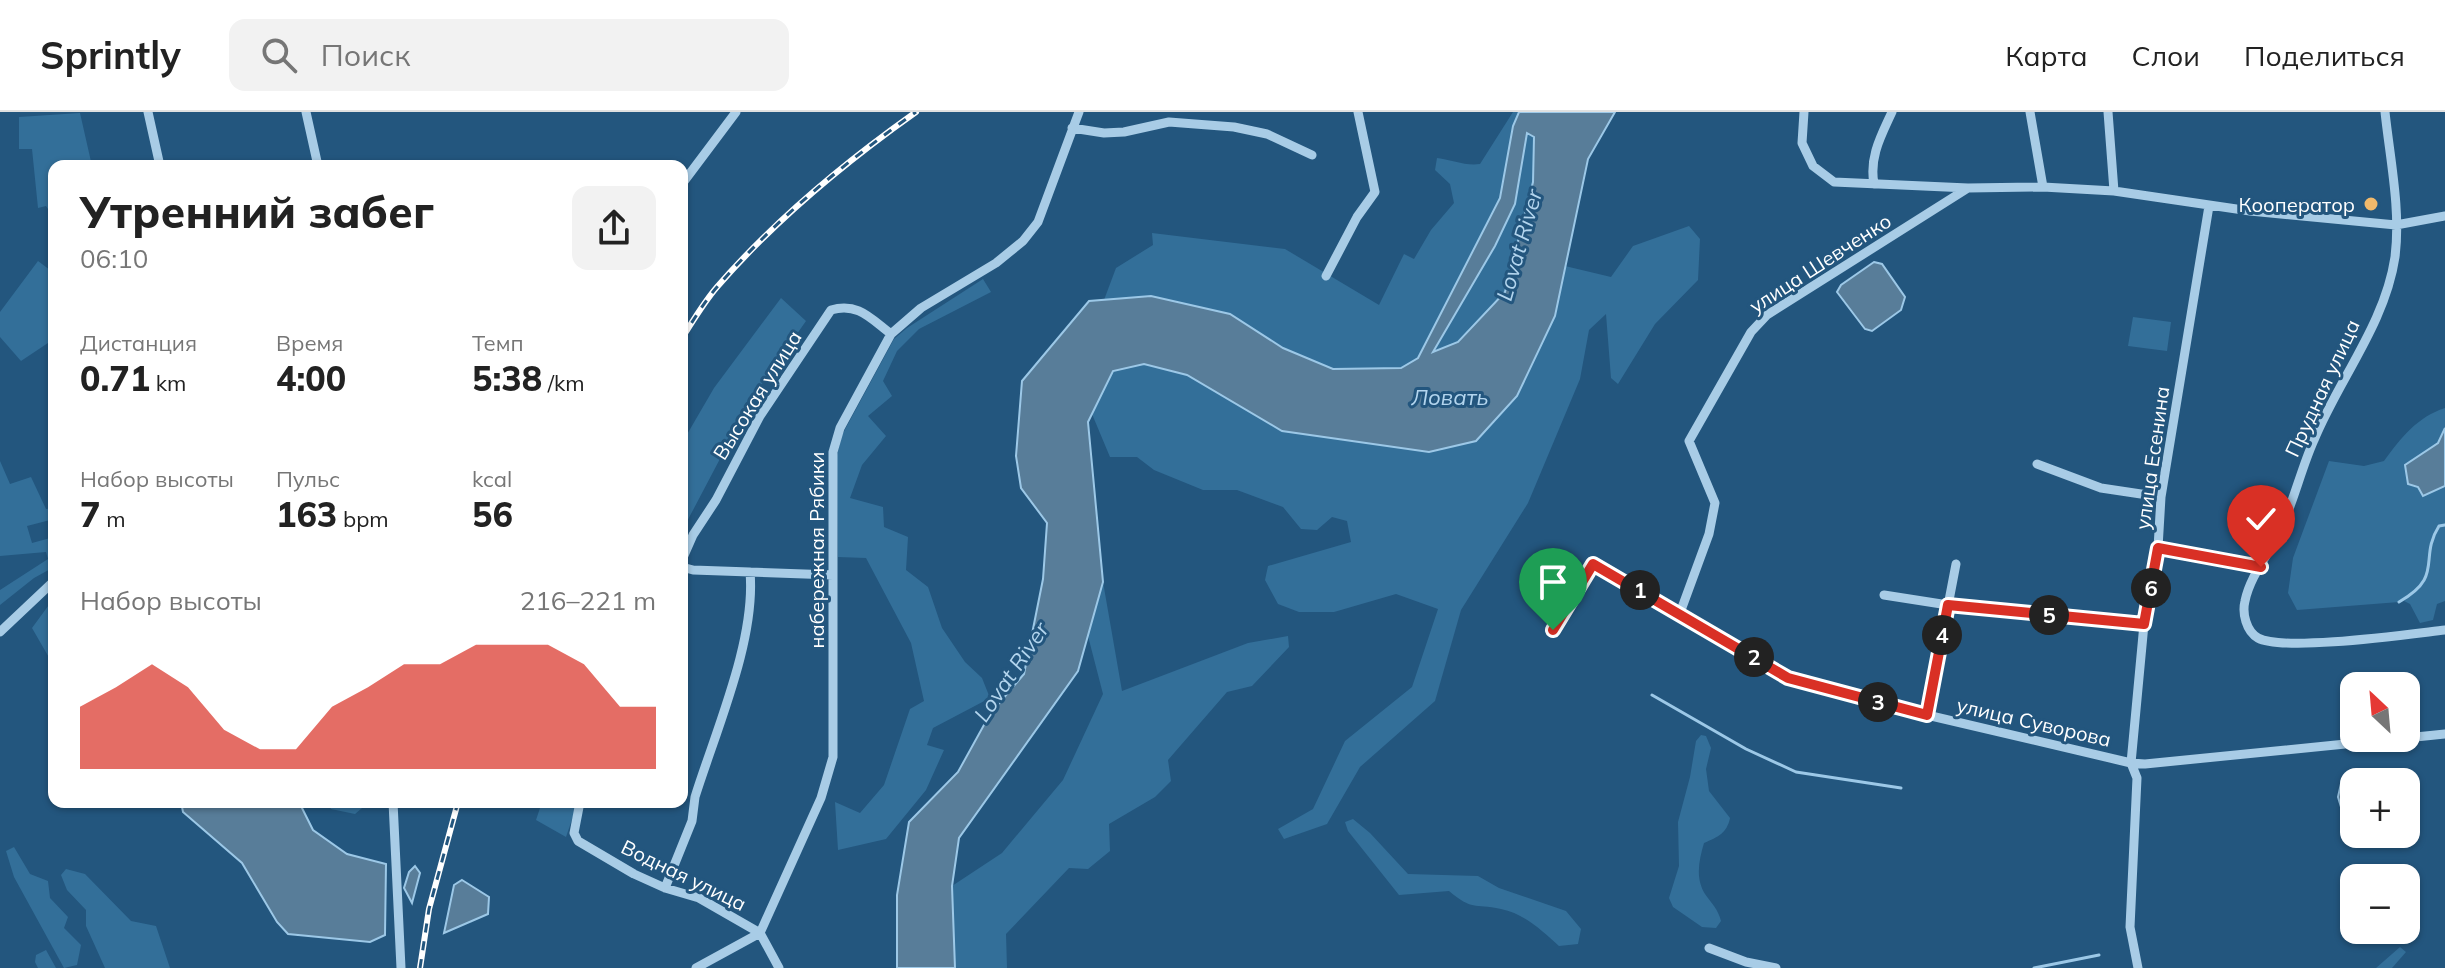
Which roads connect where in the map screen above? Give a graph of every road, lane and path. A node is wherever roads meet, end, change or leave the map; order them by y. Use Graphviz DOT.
graph roads {
  1 [pos="148,112"];
  2 [pos="306,112"];
  3 [pos="736,112"];
  4 [pos="1079,112"];
  5 [pos="1358,112"];
  6 [pos="1804,112"];
  7 [pos="1892,112"];
  8 [pos="2030,112"];
  9 [pos="2108,112"];
  10 [pos="2385,112"];
  11 [pos="1072,128"];
  12 [pos="1312,155"];
  13 [pos="159,160"];
  14 [pos="317,160"];
  15 [pos="688,176"];
  16 [pos="1874,184"];
  17 [pos="2043,187"];
  18 [pos="1968,188"];
  19 [pos="2114,191"];
  20 [pos="2209,206"];
  21 [pos="2445,216"];
  22 [pos="2396,225"];
  23 [pos="1326,276"];
  24 [pos="891,334"];
  25 [pos="2037,464"];
  26 [pos="2161,497"];
  27 [pos="688,546"];
  28 [pos="2158,548"];
  29 [pos="1956,564"];
  30 [pos="688,567"];
  31 [pos="2261,567"];
  32 [pos="750,572"];
  33 [pos="833,575"];
  34 [pos="48,587"];
  35 [pos="1884,595"];
  36 [pos="1948,605"];
  37 [pos="1680,613"];
  38 [pos="2144,624"];
  39 [pos="1553,630"];
  40 [pos="2445,630"];
  41 [pos="0,632"];
  42 [pos="1927,715"];
  43 [pos="2445,734"];
  44 [pos="2420,737"];
  45 [pos="2340,745"];
  46 [pos="2131,763"];
  47 [pos="393,808"];
  48 [pos="579,808"];
  49 [pos="665,888"];
  50 [pos="760,933"];
  51 [pos="1709,948"];
  52 [pos="401,968"];
  53 [pos="696,968"];
  54 [pos="779,968"];
  55 [pos="1776,968"];
  56 [pos="2138,968"];
  1 -- 13 [label="street"];
  2 -- 14 [label="street"];
  3 -- 15 [label="street"];
  4 -- 11 [label="street, набережная Рябики"];
  5 -- 23 [label="street"];
  6 -- 16 [label="street, улица Шевченко"];
  7 -- 16 [label="street"];
  8 -- 17 [label="street"];
  9 -- 19 [label="street"];
  10 -- 22 [label="street, Прудная улица"];
  11 -- 12 [label="street"];
  11 -- 24 [label="street, набережная Рябики"];
  16 -- 18 [label="street, улица Шевченко"];
  17 -- 18 [label="street, улица Шевченко"];
  17 -- 19 [label="street, улица Шевченко"];
  18 -- 37 [label="street, улица Шевченко"];
  19 -- 20 [label="street, улица Шевченко"];
  20 -- 22 [label="street, улица Шевченко"];
  20 -- 26 [label="street, улица Есенина"];
  21 -- 22 [label="street, улица Шевченко"];
  22 -- 31 [label="street, Прудная улица"];
  24 -- 27 [label="street, Высокая улица"];
  24 -- 33 [label="street, набережная Рябики"];
  25 -- 26 [label="street"];
  26 -- 28 [label="street, улица Есенина"];
  28 -- 31 [label="street"];
  28 -- 38 [label="street, улица Есенина"];
  29 -- 36 [label="street"];
  30 -- 32 [label="street"];
  31 -- 40 [label="street, Прудная улица"];
  32 -- 33 [label="street"];
  32 -- 49 [label="street"];
  33 -- 50 [label="street, набережная Рябики"];
  34 -- 41 [label="street"];
  35 -- 36 [label="street"];
  36 -- 38 [label="street"];
  36 -- 42 [label="street"];
  37 -- 39 [label="street, улица Суворова"];
  37 -- 42 [label="street, улица Суворова"];
  38 -- 46 [label="street, улица Есенина"];
  42 -- 46 [label="street, улица Суворова"];
  43 -- 44 [label="street, улица Суворова"];
  45 -- 46 [label="street, улица Суворова"];
  46 -- 56 [label="street, улица Есенина"];
  47 -- 52 [label="street"];
  48 -- 49 [label="street, Водная улица"];
  49 -- 50 [label="street, Водная улица"];
  50 -- 53 [label="street, Водная улица"];
  50 -- 54 [label="street"];
  51 -- 55 [label="street"];
}
